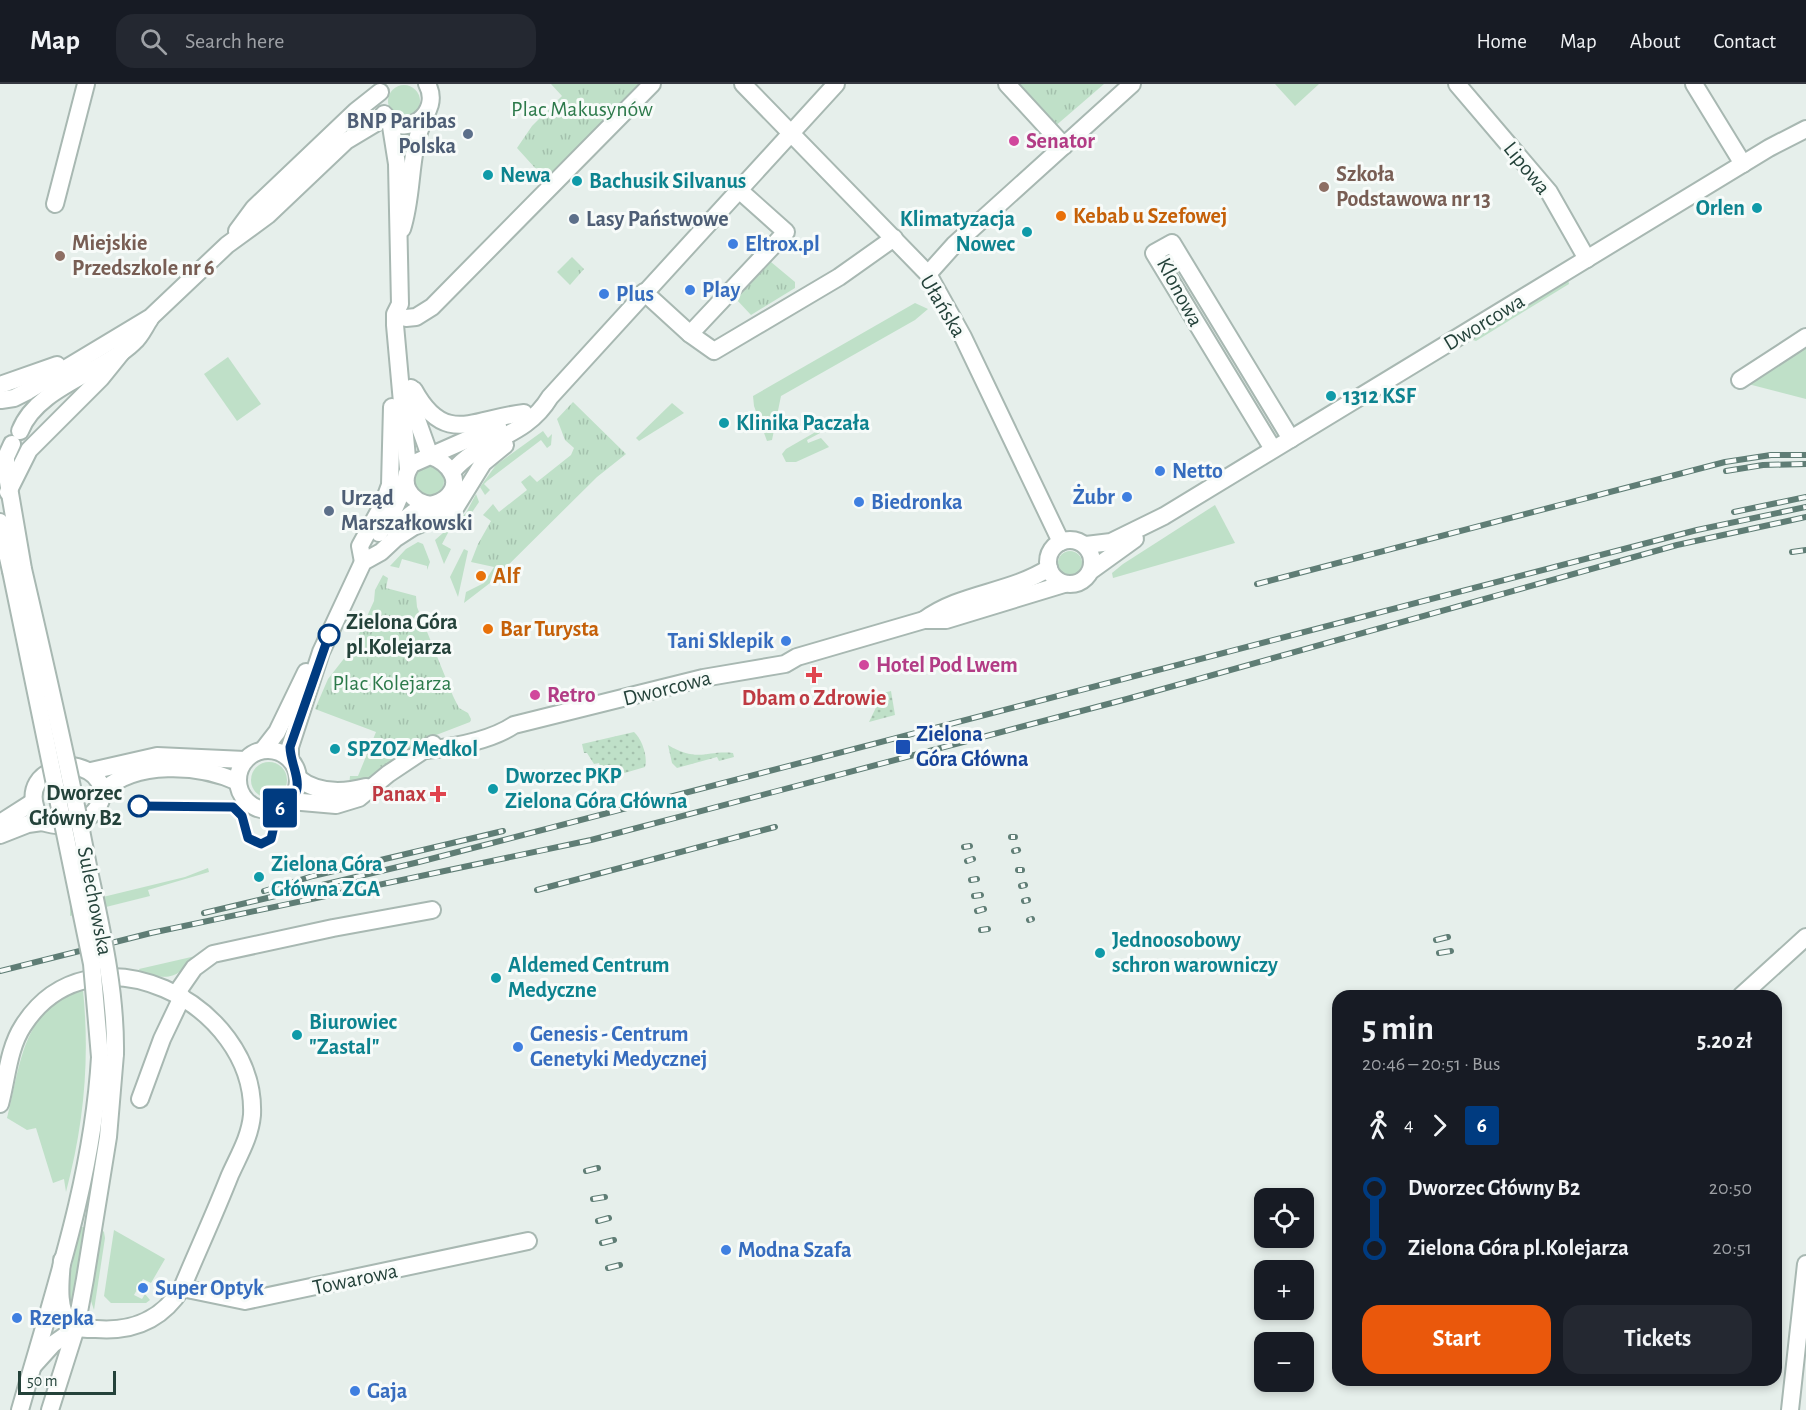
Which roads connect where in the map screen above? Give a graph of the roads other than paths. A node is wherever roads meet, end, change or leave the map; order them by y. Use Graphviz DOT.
graph roads {
  1 [pos="86,84"];
  2 [pos="427,84"];
  3 [pos="652,84"];
  4 [pos="743,84"];
  5 [pos="836,84"];
  6 [pos="1007,84"];
  7 [pos="1131,84"];
  8 [pos="1457,84"];
  9 [pos="1703,87"];
  10 [pos="382,88"];
  11 [pos="425,117"];
  12 [pos="388,119"];
  13 [pos="1806,129"];
  14 [pos="790,134"];
  15 [pos="1064,146"];
  16 [pos="1743,164"];
  17 [pos="739,190"];
  18 [pos="55,204"];
  19 [pos="400,233"];
  20 [pos="894,238"];
  21 [pos="227,245"];
  22 [pos="1587,259"];
  23 [pos="928,274"];
  24 [pos="644,292"];
  25 [pos="403,311"];
  26 [pos="151,317"];
  27 [pos="690,334"];
  28 [pos="1806,337"];
  29 [pos="122,352"];
  30 [pos="397,363"];
  31 [pos="1740,380"];
  32 [pos="410,381"];
  33 [pos="0,395"];
  34 [pos="550,397"];
  35 [pos="524,412"];
  36 [pos="517,431"];
  37 [pos="1291,439"];
  38 [pos="11,442"];
  39 [pos="1273,450"];
  40 [pos="430,456"];
  41 [pos="452,472"];
  42 [pos="407,476"];
  43 [pos="8,492"];
  44 [pos="431,505"];
  45 [pos="1164,516"];
  46 [pos="0,522"];
  47 [pos="1061,542"];
  48 [pos="1086,545"];
  49 [pos="365,558"];
  50 [pos="1049,568"];
  51 [pos="17,570"];
  52 [pos="1092,570"];
  53 [pos="1064,584"];
  54 [pos="924,620"];
  55 [pos="321,652"];
  56 [pos="263,750"];
  57 [pos="290,759"];
  58 [pos="245,760"];
  59 [pos="91,771"];
  60 [pos="298,778"];
  61 [pos="238,782"];
  62 [pos="373,786"];
  63 [pos="102,792"];
  64 [pos="290,801"];
  65 [pos="33,802"];
  66 [pos="42,822"];
  67 [pos="0,823"];
  68 [pos="0,835"];
  69 [pos="432,910"];
  70 [pos="1806,937"];
  71 [pos="1748,990"];
  72 [pos="179,996"];
  73 [pos="108,1056"];
  74 [pos="140,1099"];
  75 [pos="0,1104"];
  76 [pos="528,1241"];
  77 [pos="62,1260"];
  78 [pos="1806,1264"];
  79 [pos="182,1288"];
  80 [pos="76,1328"];
  81 [pos="1800,1357"];
  82 [pos="32,1367"];
  83 [pos="20,1410"];
  84 [pos="50,1410"];
  85 [pos="1790,1410"];
  1 -- 18 [label="street"];
  2 -- 11 [label="street"];
  3 -- 25 [label="street"];
  4 -- 14 [label="street, Ułańska"];
  5 -- 14 [label="street"];
  6 -- 15 [label="street"];
  7 -- 15 [label="street"];
  8 -- 22 [label="street, Lipowa"];
  9 -- 16 [label="street"];
  10 -- 12 [label="street"];
  10 -- 21 [label="street"];
  11 -- 12 [label="street"];
  11 -- 19 [label="street"];
  12 -- 19 [label="street"];
  12 -- 21 [label="street"];
  13 -- 16 [label="street, Dworcowa"];
  14 -- 17 [label="street"];
  14 -- 20 [label="street, Ułańska"];
  15 -- 23 [label="street"];
  16 -- 22 [label="street, Dworcowa"];
  17 -- 24 [label="street"];
  17 -- 27 [label="street"];
  19 -- 25 [label="street"];
  20 -- 23 [label="street, Ułańska"];
  20 -- 27 [label="street"];
  21 -- 26 [label="street"];
  22 -- 37 [label="street, Dworcowa"];
  23 -- 47 [label="street, Ułańska"];
  24 -- 27 [label="street"];
  24 -- 34 [label="street"];
  25 -- 30 [label="street"];
  25 -- 32 [label="street"];
  26 -- 29 [label="street"];
  26 -- 33 [label="street"];
  28 -- 31 [label="street"];
  29 -- 38 [label="street"];
  29 -- 43 [label="street"];
  30 -- 42 [label="street"];
  30 -- 49 [label="street"];
  32 -- 35 [label="street"];
  32 -- 40 [label="street"];
  33 -- 38 [label="street"];
  34 -- 35 [label="street"];
  34 -- 36 [label="street"];
  35 -- 40 [label="street"];
  36 -- 41 [label="street"];
  36 -- 49 [label="street"];
  37 -- 39 [label="street, Dworcowa"];
  37 -- 39 [label="street, Klonowa"];
  38 -- 43 [label="street, Sulechowska"];
  39 -- 45 [label="street, Dworcowa"];
  40 -- 41 [label="street"];
  40 -- 42 [label="street"];
  41 -- 44 [label="street"];
  42 -- 44 [label="street"];
  42 -- 49 [label="street"];
  43 -- 51 [label="street, Sulechowska"];
  44 -- 49 [label="street"];
  45 -- 48 [label="street, Dworcowa"];
  45 -- 52 [label="street, Dworcowa"];
  46 -- 51 [label="street, Sulechowska"];
  47 -- 48 [label="street"];
  47 -- 50 [label="street"];
  48 -- 52 [label="street"];
  49 -- 55 [label="street"];
  50 -- 53 [label="street"];
  50 -- 54 [label="street, Dworcowa"];
  51 -- 73 [label="street, Sulechowska, bridge"];
  52 -- 53 [label="street"];
  53 -- 54 [label="street, Dworcowa"];
  54 -- 62 [label="street, Dworcowa"];
  55 -- 56 [label="street"];
  55 -- 57 [label="street"];
  56 -- 57 [label="street"];
  56 -- 58 [label="street"];
  57 -- 60 [label="street"];
  58 -- 59 [label="street"];
  58 -- 61 [label="street"];
  59 -- 63 [label="street"];
  59 -- 65 [label="street"];
  60 -- 62 [label="street, Dworcowa"];
  60 -- 64 [label="street"];
  61 -- 63 [label="street"];
  61 -- 64 [label="street"];
  62 -- 64 [label="street, Dworcowa"];
  63 -- 66 [label="street"];
  65 -- 66 [label="street"];
  65 -- 67 [label="street"];
  66 -- 68 [label="street"];
  69 -- 72 [label="street"];
  70 -- 71 [label="street"];
  72 -- 74 [label="street"];
  72 -- 75 [label="street"];
  72 -- 79 [label="street"];
  73 -- 77 [label="street, Sulechowska"];
  73 -- 80 [label="street, Sulechowska"];
  76 -- 79 [label="street, Towarowa"];
  77 -- 80 [label="street, Sulechowska"];
  77 -- 82 [label="street, Sulechowska"];
  78 -- 81 [label="street"];
  79 -- 80 [label="street"];
  80 -- 82 [label="street, Sulechowska"];
  80 -- 84 [label="street, Sulechowska"];
  81 -- 85 [label="street"];
  82 -- 83 [label="street, Sulechowska"];
}
